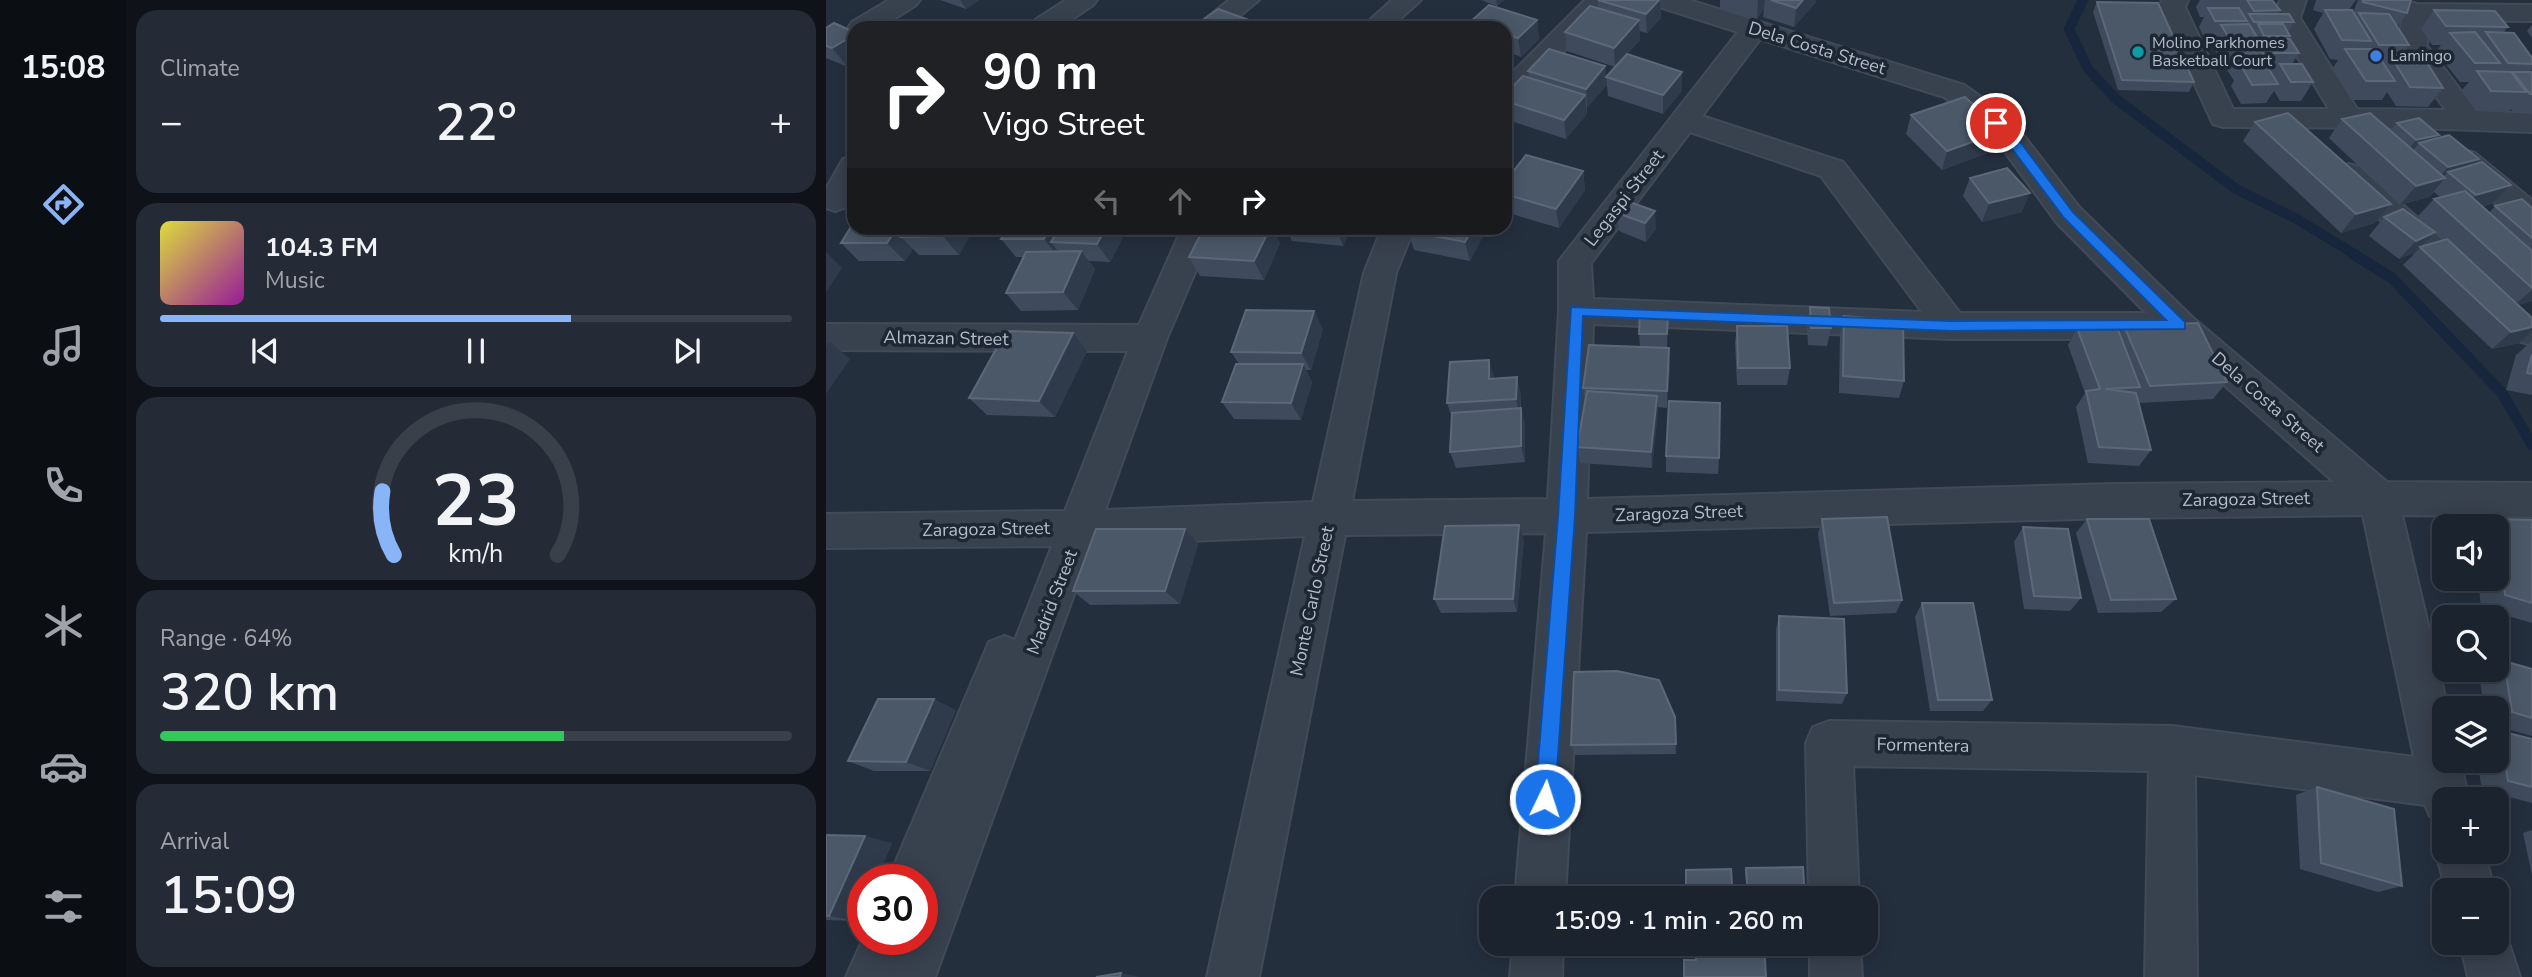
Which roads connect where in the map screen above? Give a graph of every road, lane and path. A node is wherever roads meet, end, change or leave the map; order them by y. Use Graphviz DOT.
graph roads {
  1 [pos="907,0"];
  2 [pos="1084,0"];
  3 [pos="1246,0"];
  4 [pos="1408,0"];
  5 [pos="1426,0"];
  6 [pos="1601,0"];
  7 [pos="1662,0"];
  8 [pos="2175,0"];
  9 [pos="2293,0"];
  10 [pos="2376,0"];
  11 [pos="2415,12"];
  12 [pos="2532,13"];
  13 [pos="2493,15"];
  14 [pos="872,21"];
  15 [pos="1052,21"];
  16 [pos="1218,21"];
  17 [pos="1382,21"];
  18 [pos="1400,21"];
  19 [pos="1754,29"];
  20 [pos="1512,89"];
  21 [pos="2347,116"];
  22 [pos="2288,119"];
  23 [pos="2467,119"];
  24 [pos="1685,120"];
  25 [pos="2416,121"];
  26 [pos="2532,123"];
  27 [pos="847,181"];
  28 [pos="838,200"];
  29 [pos="2532,217"];
  30 [pos="1176,235"];
  31 [pos="1194,235"];
  32 [pos="1395,235"];
  33 [pos="1576,311"];
  34 [pos="1951,326"];
  35 [pos="2180,326"];
  36 [pos="2532,332"];
  37 [pos="826,337"];
  38 [pos="1140,339"];
  39 [pos="2379,498"];
  40 [pos="2532,500"];
  41 [pos="1567,516"];
  42 [pos="1329,518"];
  43 [pos="1069,528"];
  44 [pos="826,531"];
  45 [pos="2172,748"];
  46 [pos="2443,787"];
  47 [pos="2432,790"];
  48 [pos="919,864"];
  49 [pos="1541,886"];
  50 [pos="1834,886"];
  51 [pos="882,955"];
  52 [pos="2488,955"];
  53 [pos="1537,956"];
  54 [pos="1835,956"];
  55 [pos="872,977"];
  56 [pos="909,977"];
  57 [pos="1233,977"];
  58 [pos="1536,977"];
  59 [pos="1836,977"];
  60 [pos="2171,977"];
  61 [pos="2494,977"];
  1 -- 14 [label="street"];
  2 -- 15 [label="street"];
  3 -- 16 [label="street"];
  4 -- 17 [label="street"];
  5 -- 18 [label="street"];
  6 -- 20 [label="street"];
  7 -- 19 [label="street, Dela Costa Street"];
  8 -- 22 [label="street"];
  9 -- 21 [label="street"];
  10 -- 11 [label="street"];
  11 -- 13 [label="street"];
  11 -- 23 [label="street"];
  12 -- 13 [label="street"];
  19 -- 24 [label="street, Legaspi Street"];
  19 -- 35 [label="street, Dela Costa Street"];
  21 -- 22 [label="street"];
  21 -- 25 [label="street"];
  22 -- 36 [label="street"];
  23 -- 25 [label="street"];
  23 -- 26 [label="street"];
  24 -- 33 [label="street, Legaspi Street"];
  24 -- 34 [label="street"];
  25 -- 29 [label="street"];
  27 -- 28 [label="street"];
  30 -- 38 [label="street, Madrid Street"];
  31 -- 38 [label="street, Madrid Street"];
  32 -- 42 [label="street, Monte Carlo Street"];
  33 -- 34 [label="street"];
  33 -- 41 [label="street, Legaspi Street"];
  34 -- 35 [label="street"];
  35 -- 39 [label="street, Dela Costa Street"];
  37 -- 38 [label="street, Almazan Street"];
  38 -- 43 [label="street, Madrid Street"];
  39 -- 40 [label="street, Zaragoza Street"];
  39 -- 41 [label="street, Zaragoza Street"];
  39 -- 46 [label="street"];
  41 -- 42 [label="street, Zaragoza Street"];
  41 -- 49 [label="street, Legaspi Street"];
  42 -- 43 [label="street, Zaragoza Street"];
  42 -- 57 [label="street, Monte Carlo Street"];
  43 -- 44 [label="street, Zaragoza Street"];
  43 -- 48 [label="street, Madrid Street"];
  43 -- 56 [label="street, Madrid Street"];
  45 -- 47 [label="street, Formentera"];
  45 -- 50 [label="street, Formentera"];
  45 -- 60 [label="street"];
  51 -- 55 [label="street"];
  52 -- 61 [label="street"];
  53 -- 58 [label="street"];
  54 -- 59 [label="street"];
}
